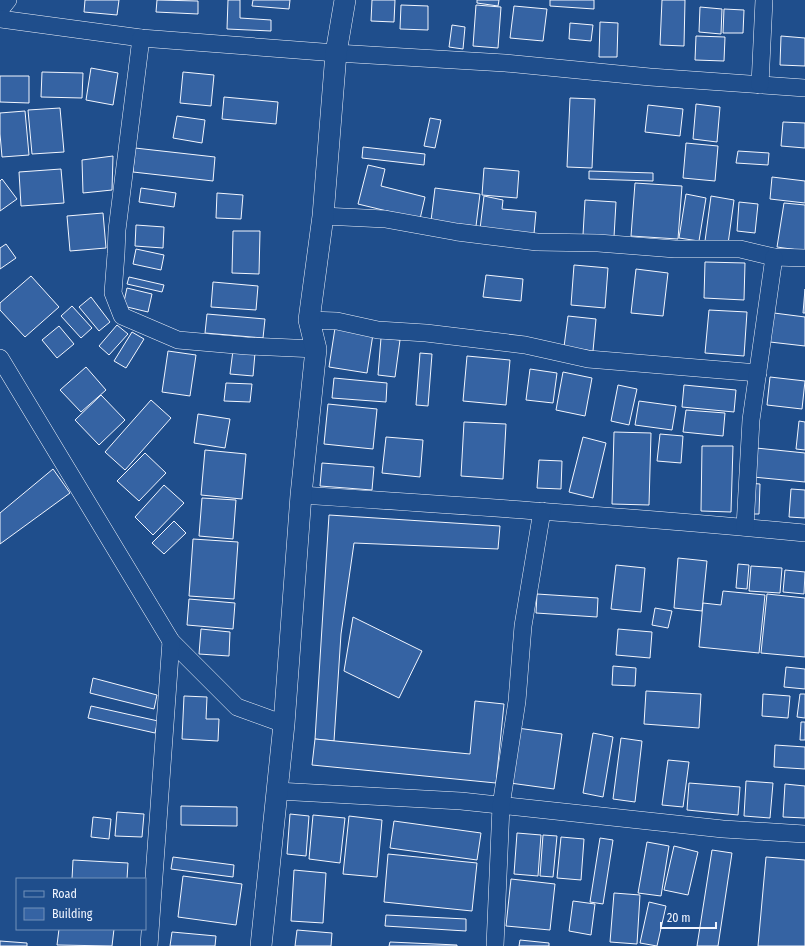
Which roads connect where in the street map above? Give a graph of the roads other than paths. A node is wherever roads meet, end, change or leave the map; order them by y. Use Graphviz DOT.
graph roads {
  1 [pos="8,0"];
  2 [pos="345,0"];
  3 [pos="764,0"];
  4 [pos="0,10"];
  5 [pos="0,19"];
  6 [pos="141,38"];
  7 [pos="336,53"];
  8 [pos="760,85"];
  9 [pos="805,88"];
  10 [pos="323,216"];
  11 [pos="774,258"];
  12 [pos="805,258"];
  13 [pos="309,320"];
  14 [pos="316,350"];
  15 [pos="0,358"];
  16 [pos="758,373"];
  17 [pos="301,495"];
  18 [pos="542,511"];
  19 [pos="744,528"];
  20 [pos="805,534"];
  21 [pos="172,641"];
  22 [pos="284,724"];
  23 [pos="277,791"];
  24 [pos="500,806"];
  25 [pos="805,834"];
  26 [pos="149,946"];
  27 [pos="261,946"];
  28 [pos="495,946"];
  1 -- 4 [label="street"];
  2 -- 7 [label="street"];
  3 -- 8 [label="street"];
  5 -- 6 [label="street"];
  6 -- 7 [label="street"];
  6 -- 14 [label="street"];
  7 -- 8 [label="street"];
  7 -- 10 [label="street"];
  8 -- 9 [label="street"];
  10 -- 11 [label="street"];
  10 -- 13 [label="street"];
  11 -- 12 [label="street"];
  11 -- 16 [label="street"];
  13 -- 14 [label="street"];
  13 -- 16 [label="street"];
  14 -- 17 [label="street"];
  15 -- 21 [label="street"];
  16 -- 19 [label="street"];
  17 -- 18 [label="street"];
  17 -- 22 [label="street"];
  18 -- 19 [label="street"];
  18 -- 24 [label="street"];
  19 -- 20 [label="street"];
  21 -- 22 [label="street"];
  21 -- 26 [label="street"];
  22 -- 23 [label="street"];
  23 -- 24 [label="street"];
  23 -- 27 [label="street"];
  24 -- 25 [label="street"];
  24 -- 28 [label="street"];
}
